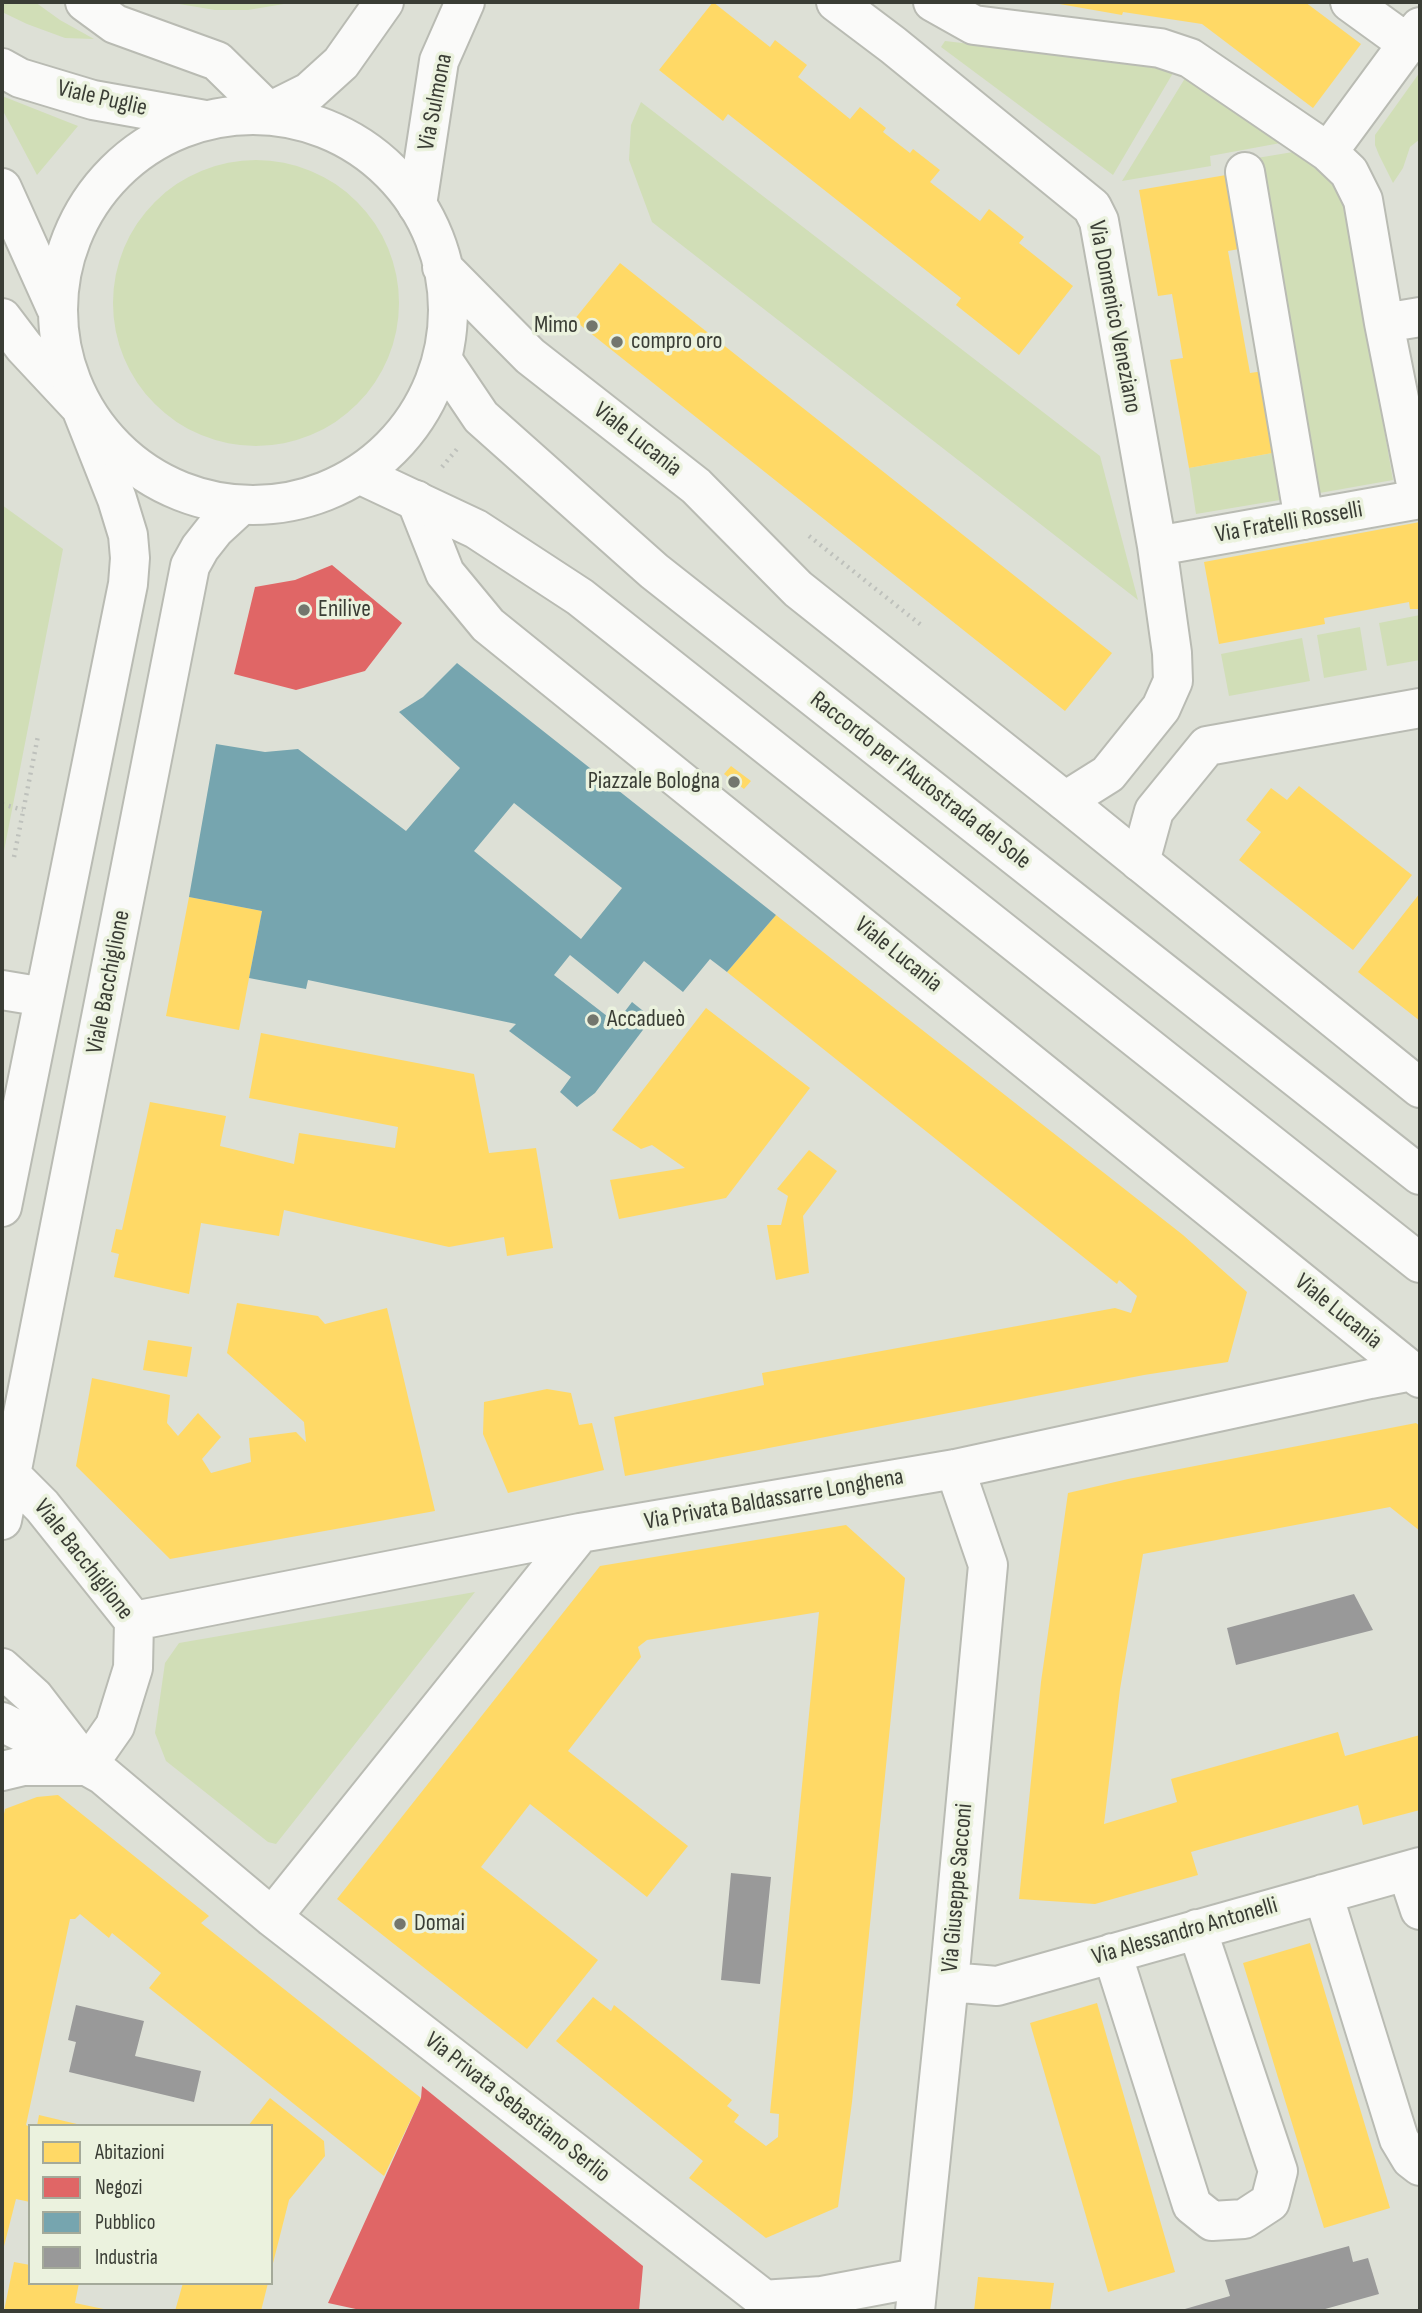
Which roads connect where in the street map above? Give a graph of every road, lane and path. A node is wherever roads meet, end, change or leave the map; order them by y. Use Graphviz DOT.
graph roads {
  1 [pos="85,2"];
  2 [pos="384,2"];
  3 [pos="465,2"];
  4 [pos="836,2"];
  5 [pos="925,2"];
  6 [pos="933,2"];
  7 [pos="1350,2"];
  8 [pos="1414,36"];
  9 [pos="893,45"];
  10 [pos="2,68"];
  11 [pos="269,112"];
  12 [pos="205,120"];
  13 [pos="1328,152"];
  14 [pos="1245,172"];
  15 [pos="2,188"];
  16 [pos="417,205"];
  17 [pos="442,267"];
  18 [pos="56,308"];
  19 [pos="2,318"];
  20 [pos="1402,320"];
  21 [pos="444,362"];
  22 [pos="81,408"];
  23 [pos="462,442"];
  24 [pos="442,467"];
  25 [pos="359,474"];
  26 [pos="1420,499"];
  27 [pos="416,500"];
  28 [pos="240,506"];
  29 [pos="1304,520"];
  30 [pos="809,536"];
  31 [pos="1157,546"];
  32 [pos="921,625"];
  33 [pos="1161,708"];
  34 [pos="1420,708"];
  35 [pos="38,736"];
  36 [pos="1208,746"];
  37 [pos="1065,801"];
  38 [pos="2,804"];
  39 [pos="23,810"];
  40 [pos="14,857"];
  41 [pos="1140,862"];
  42 [pos="2,990"];
  43 [pos="44,997"];
  44 [pos="1420,1088"];
  45 [pos="1420,1175"];
  46 [pos="2,1207"];
  47 [pos="1420,1263"];
  48 [pos="1416,1375"];
  49 [pos="955,1469"];
  50 [pos="12,1476"];
  51 [pos="2,1520"];
  52 [pos="580,1533"];
  53 [pos="134,1621"];
  54 [pos="2,1668"];
  55 [pos="2,1721"];
  56 [pos="87,1766"];
  57 [pos="2,1771"];
  58 [pos="1414,1869"];
  59 [pos="1323,1894"];
  60 [pos="1420,1910"];
  61 [pos="272,1917"];
  62 [pos="1197,1929"];
  63 [pos="1112,1953"];
  64 [pos="949,1982"];
  65 [pos="1420,2166"];
  66 [pos="916,2295"];
  67 [pos="771,2306"];
  1 -- 11 [label="main road"];
  2 -- 11 [label="main road"];
  3 -- 16 [label="main road, Via Sulmona"];
  4 -- 9 [label="main road, Via Domenico Veneziano"];
  5 -- 9 [label="main road"];
  6 -- 13 [label="main road"];
  7 -- 8 [label="main road"];
  8 -- 13 [label="main road"];
  9 -- 31 [label="main road, Via Domenico Veneziano"];
  10 -- 12 [label="main road, Viale Puglie"];
  11 -- 12 [label="main road"];
  11 -- 16 [label="main road"];
  12 -- 18 [label="main road"];
  13 -- 20 [label="main road"];
  14 -- 29 [label="main road"];
  15 -- 18 [label="main road"];
  16 -- 17 [label="main road"];
  17 -- 21 [label="main road"];
  17 -- 37 [label="main road, Viale Lucania"];
  18 -- 22 [label="main road"];
  19 -- 22 [label="main road"];
  20 -- 26 [label="main road"];
  21 -- 25 [label="main road"];
  21 -- 45 [label="main road, Raccordo per l'Autostrada del Sole"];
  22 -- 28 [label="main road"];
  22 -- 43 [label="main road"];
  23 -- 24 [label="path"];
  25 -- 27 [label="main road"];
  25 -- 28 [label="main road"];
  26 -- 29 [label="main road, Via Fratelli Rosselli"];
  27 -- 47 [label="main road"];
  27 -- 48 [label="main road, Viale Lucania"];
  28 -- 50 [label="main road, Viale Bacchiglione"];
  29 -- 31 [label="main road, Via Fratelli Rosselli"];
  30 -- 32 [label="path"];
  31 -- 33 [label="main road, Via Domenico Veneziano"];
  33 -- 36 [label="main road"];
  33 -- 37 [label="main road, Via Domenico Veneziano"];
  34 -- 36 [label="main road"];
  35 -- 39 [label="path"];
  36 -- 41 [label="main road"];
  37 -- 41 [label="main road, Viale Lucania"];
  38 -- 39 [label="path"];
  39 -- 40 [label="path"];
  41 -- 44 [label="main road, Viale Lucania"];
  42 -- 43 [label="main road"];
  43 -- 46 [label="main road"];
  48 -- 49 [label="main road, Via Privata Baldassarre Longhena"];
  49 -- 52 [label="main road, Via Privata Baldassarre Longhena"];
  49 -- 64 [label="main road, Via Giuseppe Sacconi"];
  50 -- 51 [label="main road, Viale Bacchiglione"];
  50 -- 53 [label="main road, Viale Bacchiglione"];
  52 -- 53 [label="main road, Via Privata Baldassarre Longhena"];
  52 -- 61 [label="main road"];
  53 -- 56 [label="main road, Viale Bacchiglione"];
  54 -- 56 [label="main road, Via Privata Sebastiano Serlio"];
  55 -- 56 [label="main road"];
  56 -- 57 [label="main road"];
  56 -- 61 [label="main road, Via Privata Sebastiano Serlio"];
  58 -- 59 [label="main road, Via Alessandro Antonelli"];
  58 -- 60 [label="main road"];
  59 -- 62 [label="main road, Via Alessandro Antonelli"];
  59 -- 65 [label="main road"];
  61 -- 67 [label="main road, Via Privata Sebastiano Serlio"];
  62 -- 63 [label="main road, Via Alessandro Antonelli"];
  62 -- 63 [label="main road"];
  63 -- 64 [label="main road, Via Alessandro Antonelli"];
  64 -- 66 [label="main road, Via Giuseppe Sacconi"];
  66 -- 67 [label="main road, Via Privata Sebastiano Serlio"];
}
